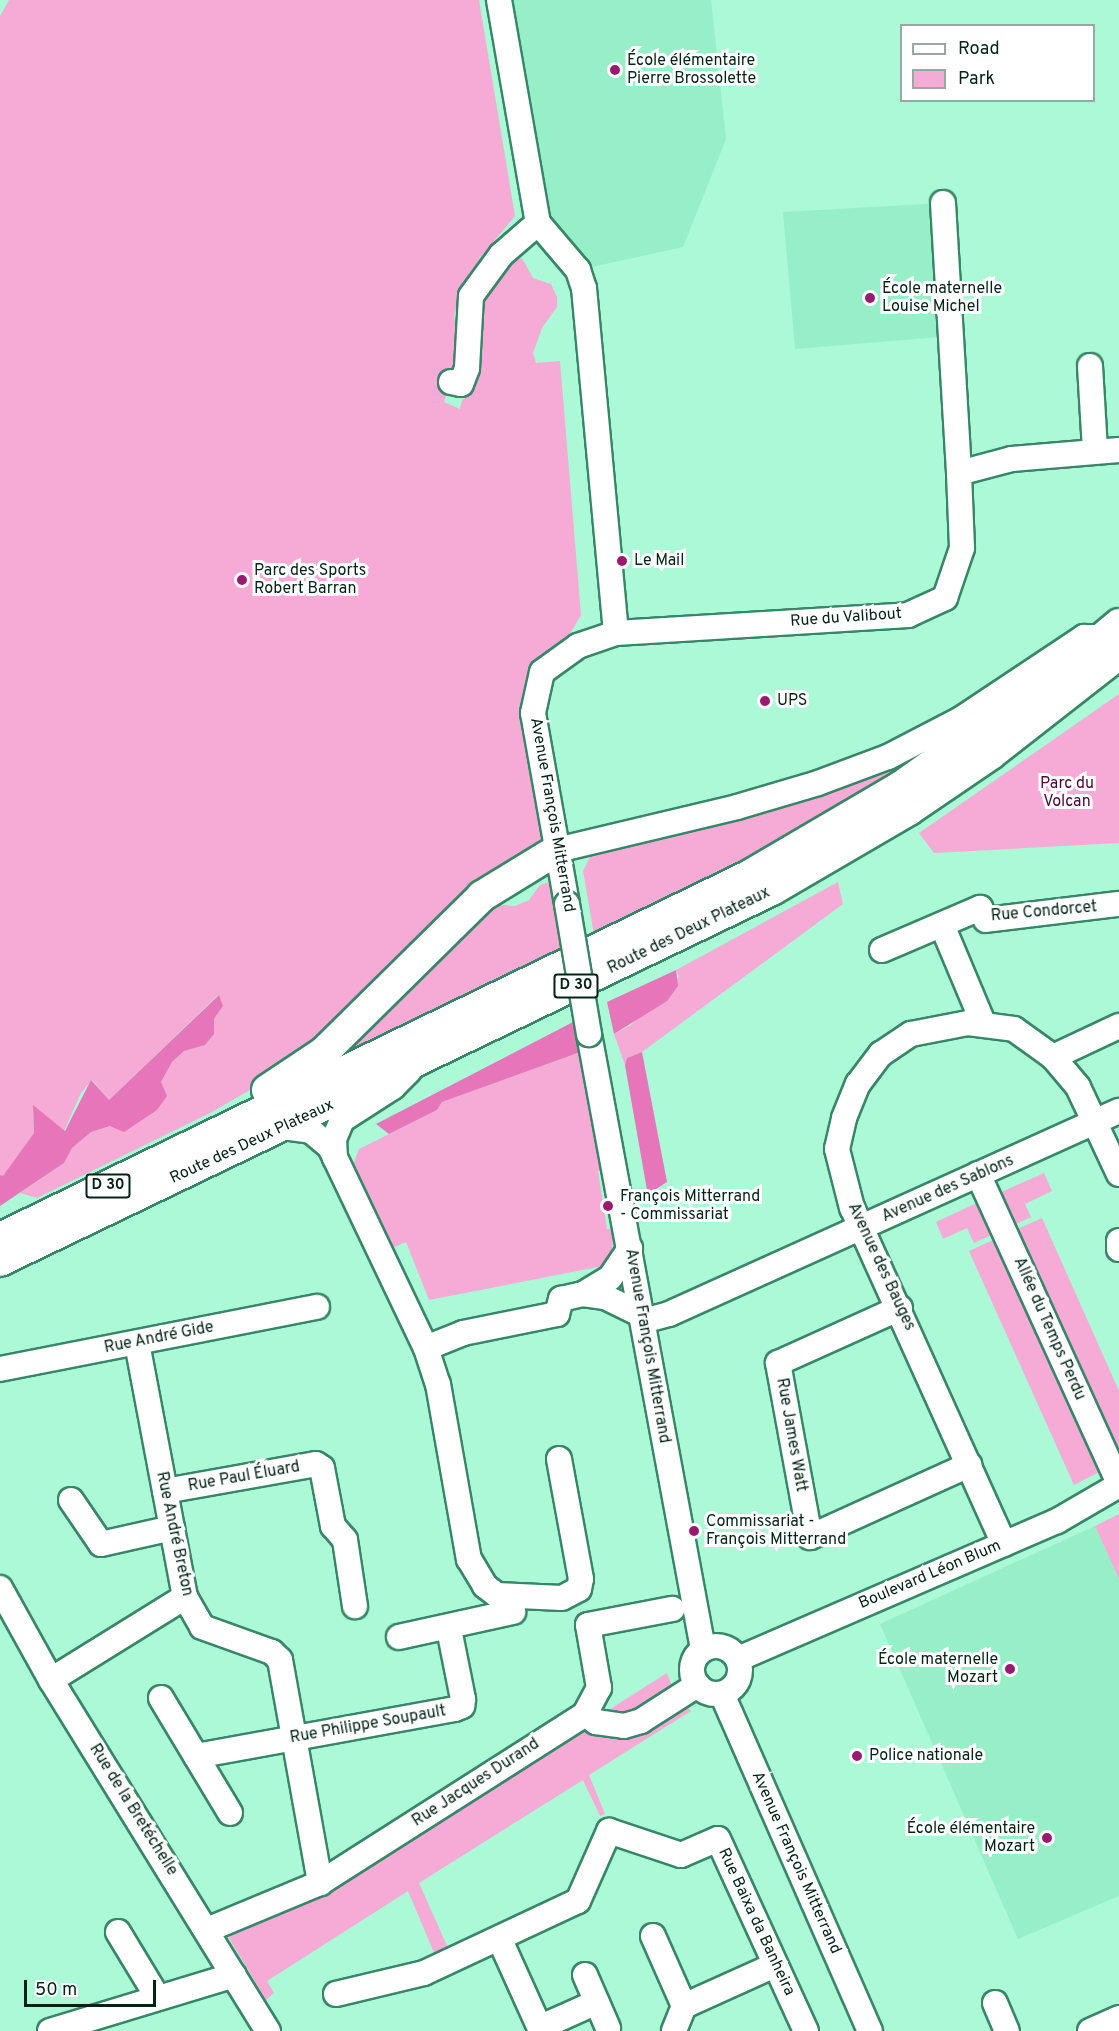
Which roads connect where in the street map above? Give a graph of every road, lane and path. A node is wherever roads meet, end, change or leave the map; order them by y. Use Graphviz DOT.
graph roads {
  1 [pos="499,0"];
  2 [pos="943,203"];
  3 [pos="538,223"];
  4 [pos="1090,366"];
  5 [pos="451,382"];
  6 [pos="1107,451"];
  7 [pos="959,473"];
  8 [pos="616,633"];
  9 [pos="1114,638"];
  10 [pos="557,850"];
  11 [pos="1119,904"];
  12 [pos="942,925"];
  13 [pos="882,950"];
  14 [pos="984,1025"];
  15 [pos="1119,1026"];
  16 [pos="1053,1057"];
  17 [pos="417,1063"];
  18 [pos="1119,1111"];
  19 [pos="1090,1112"];
  20 [pos="283,1127"];
  21 [pos="216,1133"];
  22 [pos="335,1158"];
  23 [pos="978,1174"];
  24 [pos="1119,1174"];
  25 [pos="857,1218"];
  26 [pos="0,1238"];
  27 [pos="1119,1241"];
  28 [pos="630,1248"];
  29 [pos="1119,1249"];
  30 [pos="0,1261"];
  31 [pos="583,1294"];
  32 [pos="317,1306"];
  33 [pos="900,1308"];
  34 [pos="642,1318"];
  35 [pos="137,1343"];
  36 [pos="426,1348"];
  37 [pos="0,1369"];
  38 [pos="558,1459"];
  39 [pos="969,1465"];
  40 [pos="1119,1484"];
  41 [pos="165,1491"];
  42 [pos="71,1500"];
  43 [pos="172,1528"];
  44 [pos="1004,1544"];
  45 [pos="0,1588"];
  46 [pos="573,1595"];
  47 [pos="185,1597"];
  48 [pos="355,1606"];
  49 [pos="672,1609"];
  50 [pos="513,1612"];
  51 [pos="588,1625"];
  52 [pos="449,1629"];
  53 [pos="399,1637"];
  54 [pos="703,1649"];
  55 [pos="738,1659"];
  56 [pos="51,1680"];
  57 [pos="697,1684"];
  58 [pos="722,1694"];
  59 [pos="161,1698"];
  60 [pos="585,1714"];
  61 [pos="293,1739"];
  62 [pos="196,1756"];
  63 [pos="230,1813"];
  64 [pos="320,1883"];
  65 [pos="207,1930"];
  66 [pos="118,1932"];
  67 [pos="653,1936"];
  68 [pos="500,1940"];
  69 [pos="774,1965"];
  70 [pos="234,1975"];
  71 [pos="585,1975"];
  72 [pos="336,1994"];
  73 [pos="158,1998"];
  74 [pos="597,2002"];
  75 [pos="995,2003"];
  76 [pos="684,2006"];
  77 [pos="1119,2018"];
  78 [pos="608,2028"];
  79 [pos="541,2029"];
  80 [pos="50,2031"];
  81 [pos="268,2031"];
  82 [pos="674,2031"];
  83 [pos="806,2031"];
  84 [pos="870,2031"];
  85 [pos="1007,2031"];
  86 [pos="1090,2031"];
  1 -- 3 [label="street"];
  2 -- 7 [label="street, Rue du Valibout"];
  3 -- 5 [label="street"];
  3 -- 8 [label="street"];
  4 -- 6 [label="street"];
  6 -- 7 [label="street"];
  7 -- 8 [label="street, Rue du Valibout"];
  8 -- 10 [label="street, Avenue François Mitterrand"];
  9 -- 10 [label="street"];
  9 -- 17 [label="main road, Route des Deux Plateaux / D 30"];
  9 -- 21 [label="main road, Route des Deux Plateaux / D 30"];
  10 -- 21 [label="main road"];
  10 -- 28 [label="street, Avenue François Mitterrand, bridge"];
  11 -- 12 [label="street, Rue Condorcet"];
  12 -- 13 [label="street, Rue Condorcet"];
  12 -- 14 [label="street"];
  14 -- 16 [label="street, Avenue des Bauges"];
  14 -- 25 [label="street, Avenue des Bauges"];
  15 -- 16 [label="street"];
  16 -- 19 [label="street, Avenue des Bauges"];
  17 -- 20 [label="main road, Route des Deux Plateaux / D 30"];
  17 -- 22 [label="street"];
  18 -- 19 [label="street, Avenue des Sablons"];
  19 -- 23 [label="street, Avenue des Sablons"];
  19 -- 24 [label="street, Avenue des Bauges"];
  20 -- 22 [label="street"];
  20 -- 30 [label="main road, Route des Deux Plateaux / D 30"];
  21 -- 26 [label="main road, Route des Deux Plateaux / D 30"];
  22 -- 36 [label="street"];
  23 -- 25 [label="street, Avenue des Sablons"];
  23 -- 40 [label="street, Allée du Temps Perdu"];
  25 -- 33 [label="street, Avenue des Bauges"];
  25 -- 34 [label="street, Avenue des Sablons"];
  27 -- 29 [label="street"];
  28 -- 31 [label="street"];
  28 -- 34 [label="street, Avenue François Mitterrand"];
  31 -- 34 [label="street"];
  31 -- 36 [label="street"];
  32 -- 35 [label="street, Rue André Gide"];
  33 -- 39 [label="street, Avenue des Bauges"];
  33 -- 39 [label="street, Rue James Watt"];
  34 -- 54 [label="street, Avenue François Mitterrand"];
  35 -- 37 [label="street, Rue André Gide"];
  35 -- 41 [label="street, Rue André Breton"];
  36 -- 46 [label="street"];
  38 -- 46 [label="street"];
  39 -- 44 [label="street, Avenue des Bauges"];
  40 -- 44 [label="street, Boulevard Léon Blum"];
  41 -- 43 [label="street, Rue André Breton"];
  41 -- 48 [label="street, Rue Paul Éluard"];
  42 -- 43 [label="street"];
  43 -- 47 [label="street, Rue André Breton"];
  44 -- 55 [label="street, Boulevard Léon Blum"];
  45 -- 56 [label="street, Rue de la Bretéchelle"];
  46 -- 51 [label="street, Rue Jacques Durand"];
  47 -- 56 [label="street"];
  47 -- 61 [label="street, Rue André Breton"];
  49 -- 51 [label="street"];
  50 -- 52 [label="street"];
  51 -- 60 [label="street, Rue Jacques Durand"];
  52 -- 53 [label="street"];
  52 -- 61 [label="street, Rue Philippe Soupault"];
  54 -- 55 [label="street"];
  54 -- 57 [label="street, Avenue François Mitterrand"];
  55 -- 58 [label="street"];
  56 -- 65 [label="street, Rue de la Bretéchelle"];
  57 -- 58 [label="street"];
  57 -- 60 [label="street"];
  58 -- 84 [label="street, Avenue François Mitterrand"];
  59 -- 62 [label="street"];
  60 -- 64 [label="street, Rue Jacques Durand"];
  61 -- 62 [label="street, Rue Philippe Soupault"];
  61 -- 64 [label="street, Rue André Breton"];
  62 -- 63 [label="street"];
  64 -- 65 [label="street, Rue Jacques Durand"];
  65 -- 70 [label="street, Rue de la Bretéchelle"];
  66 -- 73 [label="street"];
  67 -- 76 [label="street"];
  68 -- 69 [label="street, Rue Baixa da Banheira"];
  68 -- 72 [label="street, Rue Baixa da Banheira"];
  68 -- 79 [label="street"];
  69 -- 76 [label="street"];
  69 -- 83 [label="street, Rue Baixa da Banheira"];
  70 -- 73 [label="street"];
  70 -- 81 [label="street, Rue de la Bretéchelle"];
  71 -- 74 [label="street"];
  73 -- 80 [label="street"];
  74 -- 78 [label="street"];
  74 -- 79 [label="street"];
  75 -- 85 [label="street"];
  76 -- 82 [label="street"];
  77 -- 86 [label="street"];
}
